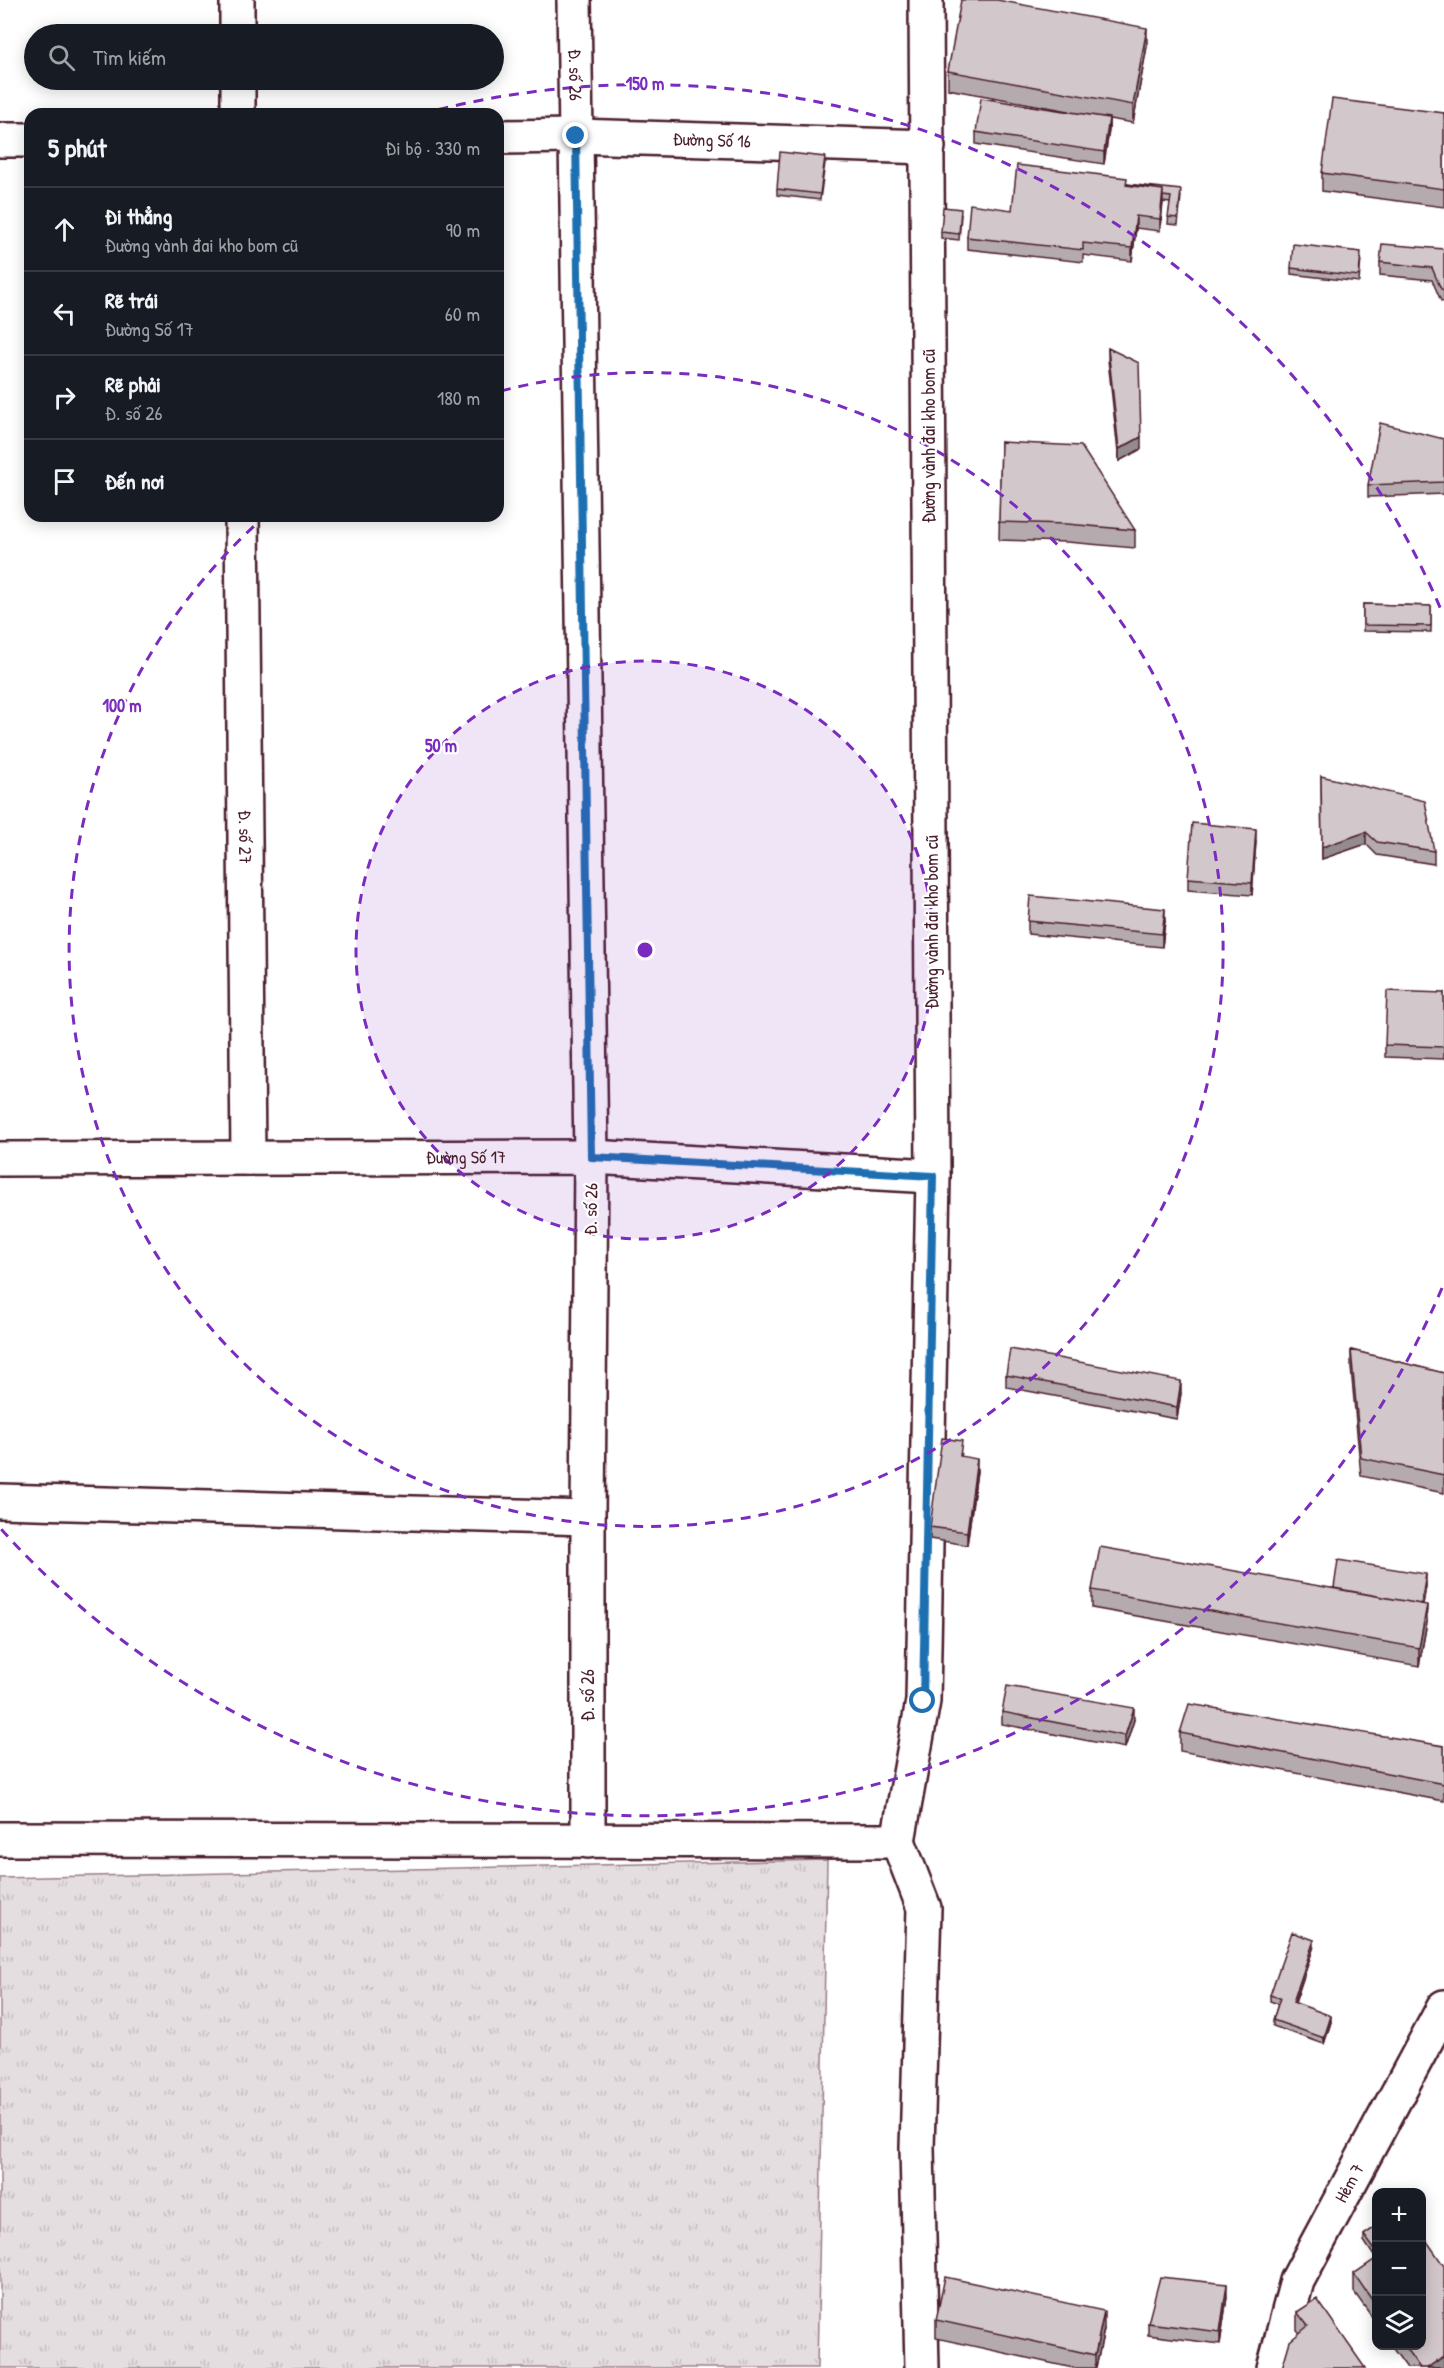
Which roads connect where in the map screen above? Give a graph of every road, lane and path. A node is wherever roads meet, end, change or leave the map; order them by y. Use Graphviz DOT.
graph roads {
  1 [pos="237,0"];
  2 [pos="574,0"];
  3 [pos="926,0"];
  4 [pos="237,24"];
  5 [pos="238,90"];
  6 [pos="238,108"];
  7 [pos="576,136"];
  8 [pos="504,137"];
  9 [pos="0,140"];
  10 [pos="24,140"];
  11 [pos="928,147"];
  12 [pos="242,522"];
  13 [pos="591,1157"];
  14 [pos="248,1158"];
  15 [pos="0,1159"];
  16 [pos="933,1176"];
  17 [pos="0,1501"];
  18 [pos="588,1518"];
  19 [pos="0,1839"];
  20 [pos="588,1841"];
  21 [pos="898,1841"];
  22 [pos="1444,2007"];
  23 [pos="922,2368"];
  24 [pos="1274,2368"];
  1 -- 4 [label="street"];
  2 -- 7 [label="street, Đ. số 26"];
  3 -- 11 [label="street, Đường vành đai kho bom cũ"];
  5 -- 6 [label="street"];
  7 -- 8 [label="street, Đường Số 16"];
  7 -- 11 [label="street, Đường Số 16"];
  7 -- 13 [label="street, Đ. số 26"];
  9 -- 10 [label="street"];
  11 -- 16 [label="street, Đường vành đai kho bom cũ"];
  12 -- 14 [label="street, Đ. số 27"];
  13 -- 14 [label="street, Đường Số 17"];
  13 -- 16 [label="street, Đường Số 17"];
  13 -- 18 [label="street, Đ. số 26"];
  14 -- 15 [label="street, Đường Số 17"];
  16 -- 21 [label="street, Đường vành đai kho bom cũ"];
  17 -- 18 [label="street"];
  18 -- 20 [label="street, Đ. số 26"];
  19 -- 20 [label="street"];
  20 -- 21 [label="street"];
  21 -- 23 [label="street"];
  22 -- 24 [label="street, Hẻm 7"];
}
